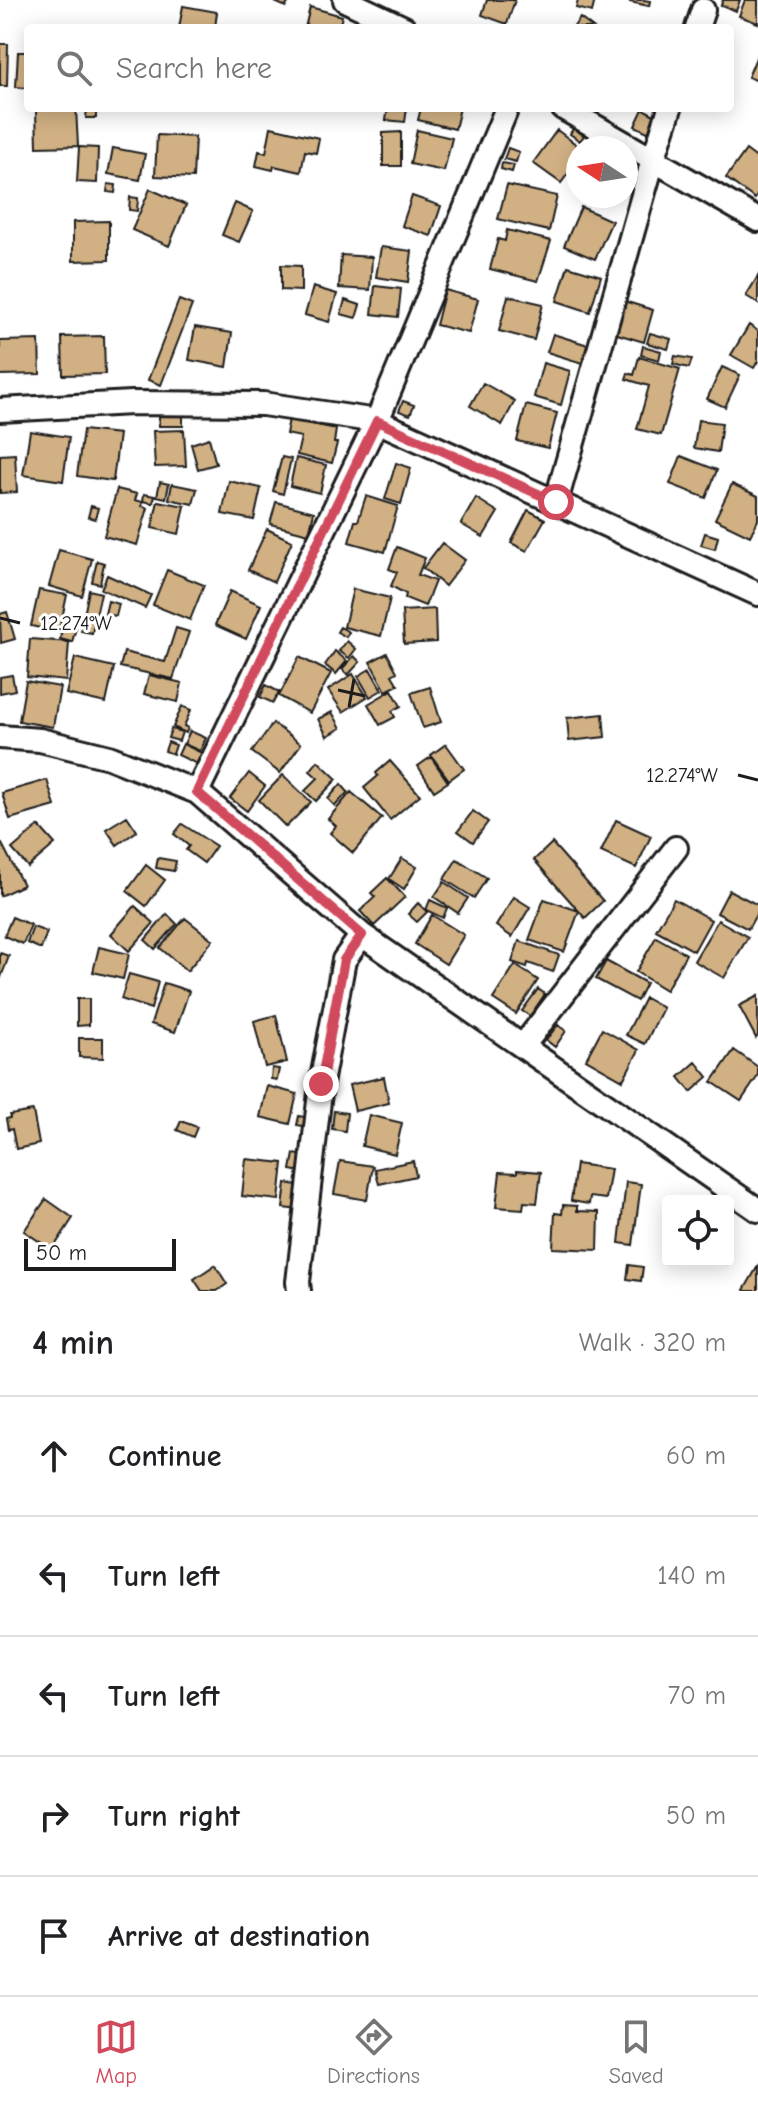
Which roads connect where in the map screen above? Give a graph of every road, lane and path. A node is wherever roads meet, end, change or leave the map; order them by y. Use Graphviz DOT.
graph roads {
  1 [pos="345,0"];
  2 [pos="396,24"];
  3 [pos="505,112"];
  4 [pos="570,112"];
  5 [pos="669,112"];
  6 [pos="653,160"];
  7 [pos="758,220"];
  8 [pos="0,410"];
  9 [pos="377,421"];
  10 [pos="556,502"];
  11 [pos="758,594"];
  12 [pos="0,737"];
  13 [pos="197,792"];
  14 [pos="676,848"];
  15 [pos="362,935"];
  16 [pos="523,1046"];
  17 [pos="758,1210"];
  18 [pos="299,1291"];
  1 -- 2 [label="street"];
  3 -- 9 [label="street"];
  4 -- 6 [label="street"];
  5 -- 6 [label="street"];
  6 -- 7 [label="street"];
  6 -- 10 [label="street"];
  8 -- 9 [label="street"];
  9 -- 10 [label="street"];
  9 -- 13 [label="street"];
  10 -- 11 [label="street"];
  12 -- 13 [label="street"];
  13 -- 15 [label="street"];
  14 -- 16 [label="street"];
  15 -- 16 [label="street"];
  15 -- 18 [label="street"];
  16 -- 17 [label="street"];
}
